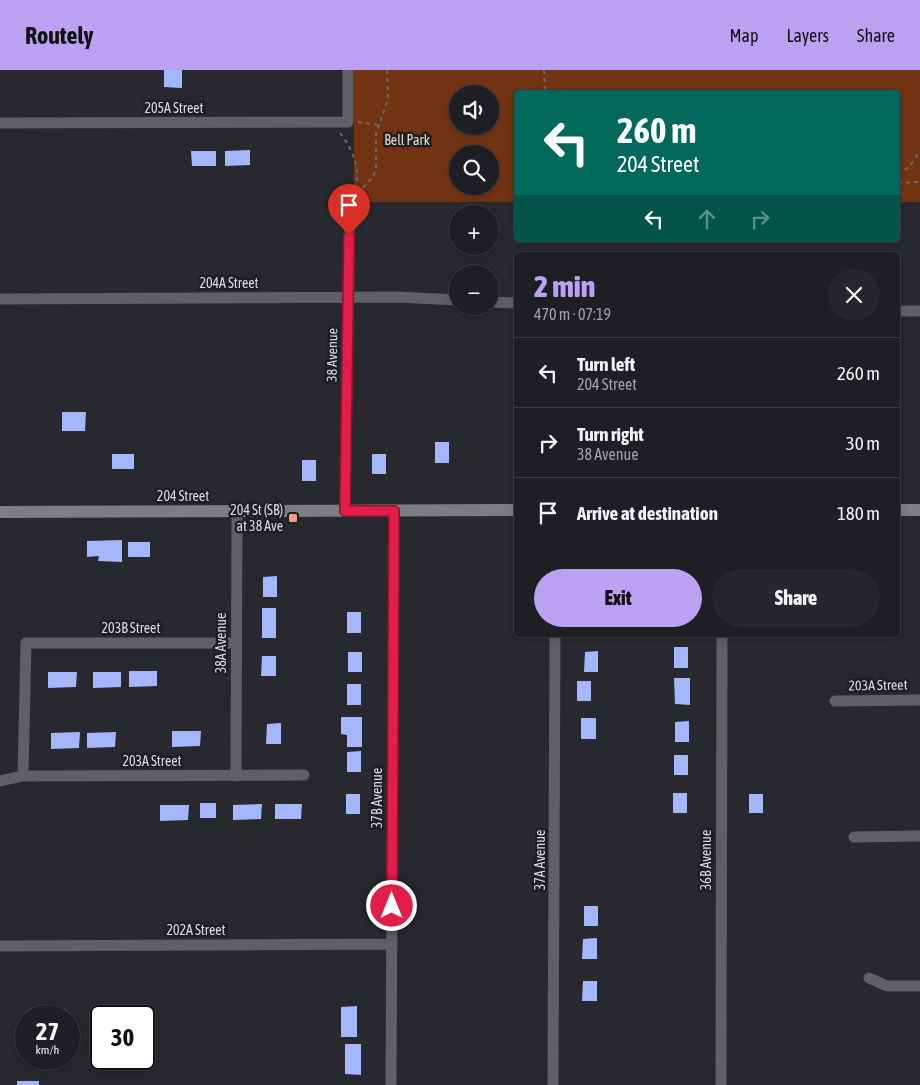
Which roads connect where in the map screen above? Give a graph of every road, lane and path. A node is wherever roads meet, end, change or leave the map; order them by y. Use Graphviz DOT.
graph roads {
  1 [pos="348,70"];
  2 [pos="387,70"];
  3 [pos="544,70"];
  4 [pos="545,90"];
  5 [pos="344,122"];
  6 [pos="0,123"];
  7 [pos="378,124"];
  8 [pos="920,151"];
  9 [pos="900,173"];
  10 [pos="920,182"];
  11 [pos="900,183"];
  12 [pos="350,200"];
  13 [pos="348,297"];
  14 [pos="0,299"];
  15 [pos="449,299"];
  16 [pos="499,302"];
  17 [pos="514,303"];
  18 [pos="900,310"];
  19 [pos="920,310"];
  20 [pos="514,510"];
  21 [pos="900,510"];
  22 [pos="920,510"];
  23 [pos="237,511"];
  24 [pos="345,511"];
  25 [pos="394,511"];
  26 [pos="0,512"];
  27 [pos="555,637"];
  28 [pos="722,637"];
  29 [pos="236,643"];
  30 [pos="835,700"];
  31 [pos="920,700"];
  32 [pos="304,775"];
  33 [pos="23,776"];
  34 [pos="236,776"];
  35 [pos="0,781"];
  36 [pos="920,836"];
  37 [pos="854,837"];
  38 [pos="391,944"];
  39 [pos="0,946"];
  40 [pos="869,978"];
  41 [pos="920,986"];
  42 [pos="392,1085"];
  43 [pos="553,1085"];
  44 [pos="721,1085"];
  1 -- 5 [label="street"];
  2 -- 7 [label="path"];
  3 -- 4 [label="path"];
  5 -- 6 [label="street, 205A Street"];
  5 -- 7 [label="path"];
  5 -- 12 [label="path"];
  7 -- 12 [label="path"];
  8 -- 9 [label="path"];
  10 -- 11 [label="path"];
  12 -- 13 [label="street, 38 Avenue"];
  13 -- 14 [label="street, 204A Street"];
  13 -- 15 [label="street, 204A Street"];
  13 -- 24 [label="street, 38 Avenue"];
  16 -- 17 [label="street"];
  18 -- 19 [label="street"];
  20 -- 25 [label="street, 204 Street"];
  21 -- 22 [label="street"];
  23 -- 24 [label="street, 204 Street"];
  23 -- 26 [label="street, 204 Street"];
  23 -- 29 [label="street, 38A Avenue"];
  24 -- 25 [label="street, 204 Street"];
  25 -- 38 [label="street, 37B Avenue"];
  27 -- 43 [label="street, 37A Avenue"];
  28 -- 44 [label="street, 36B Avenue"];
  29 -- 33 [label="street, 203B Street"];
  29 -- 34 [label="street, 38A Avenue"];
  30 -- 31 [label="street, 203A Street"];
  32 -- 34 [label="street, 203A Street"];
  33 -- 34 [label="street, 203A Street"];
  33 -- 35 [label="street, 203A Street"];
  36 -- 37 [label="street"];
  38 -- 39 [label="street, 202A Street"];
  38 -- 42 [label="street, 37B Avenue"];
  40 -- 41 [label="street"];
}
